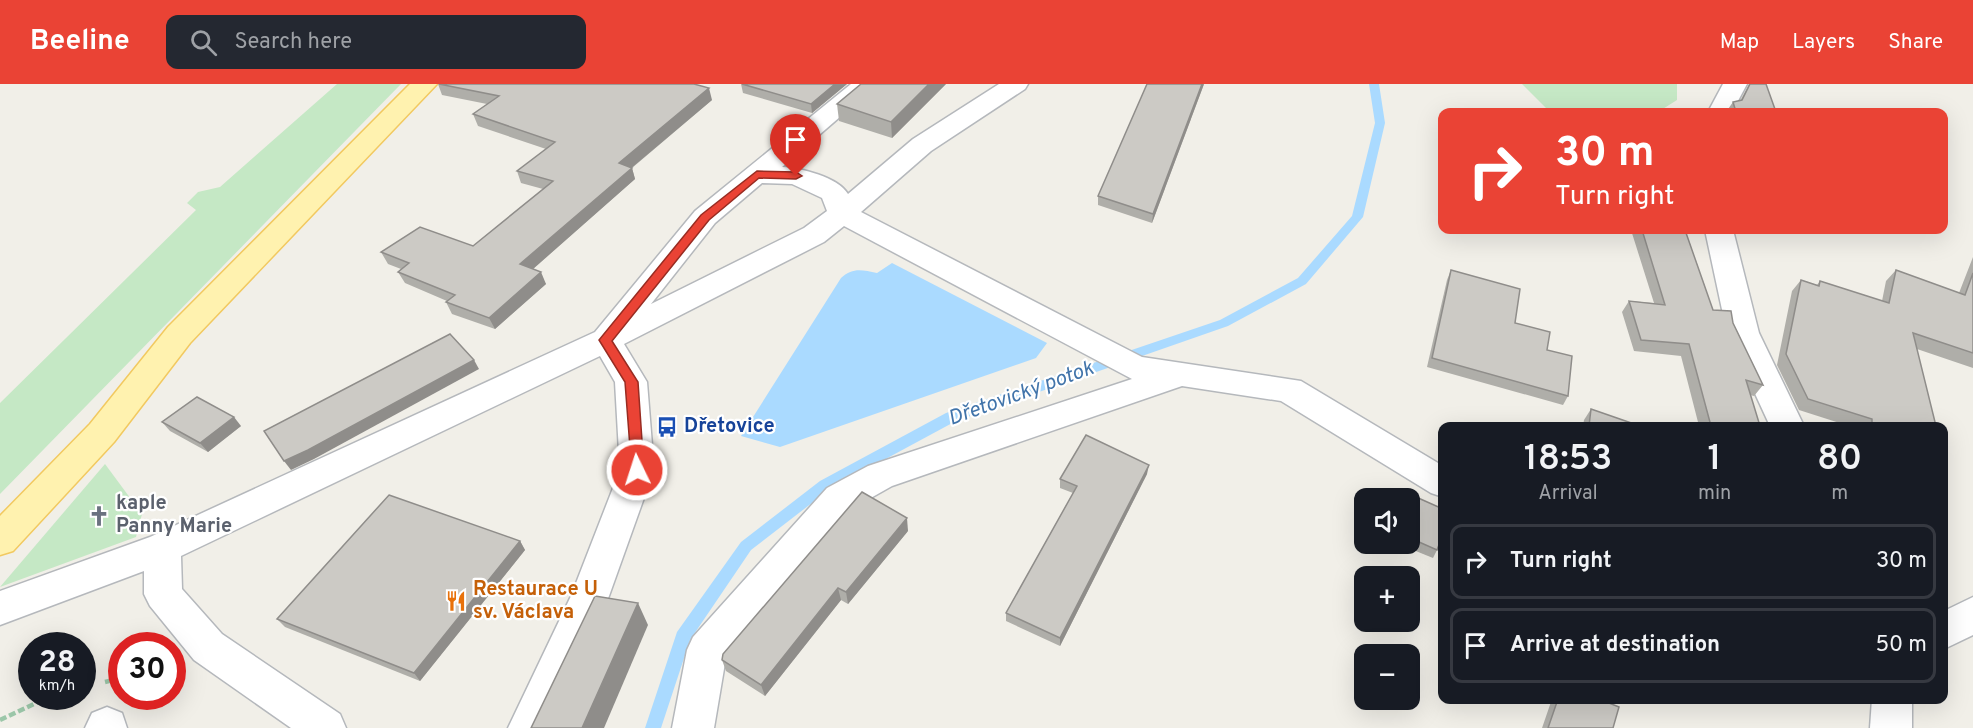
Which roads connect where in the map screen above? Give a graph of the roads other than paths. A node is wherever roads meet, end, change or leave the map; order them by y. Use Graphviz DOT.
graph roads {
  1 [pos="425,84"];
  2 [pos="866,84"];
  3 [pos="1016,84"];
  4 [pos="1735,84"];
  5 [pos="1722,108"];
  6 [pos="757,175"];
  7 [pos="842,214"];
  8 [pos="1720,234"];
  9 [pos="606,340"];
  10 [pos="1183,375"];
  11 [pos="1785,422"];
  12 [pos="1438,480"];
  13 [pos="0,540"];
  14 [pos="163,548"];
  15 [pos="0,608"];
  16 [pos="1973,614"];
  17 [pos="1948,630"];
  18 [pos="1892,704"];
  19 [pos="325,728"];
  20 [pos="529,728"];
  21 [pos="693,728"];
  22 [pos="1891,728"];
  1 -- 13 [label="main road"];
  2 -- 6 [label="street"];
  3 -- 7 [label="street"];
  4 -- 5 [label="street"];
  6 -- 7 [label="street"];
  6 -- 9 [label="street"];
  7 -- 9 [label="street"];
  7 -- 10 [label="street"];
  8 -- 11 [label="street"];
  9 -- 14 [label="street"];
  9 -- 20 [label="street"];
  10 -- 12 [label="street"];
  10 -- 21 [label="street"];
  14 -- 15 [label="street"];
  14 -- 19 [label="street"];
  16 -- 17 [label="street"];
  18 -- 22 [label="street"];
}
